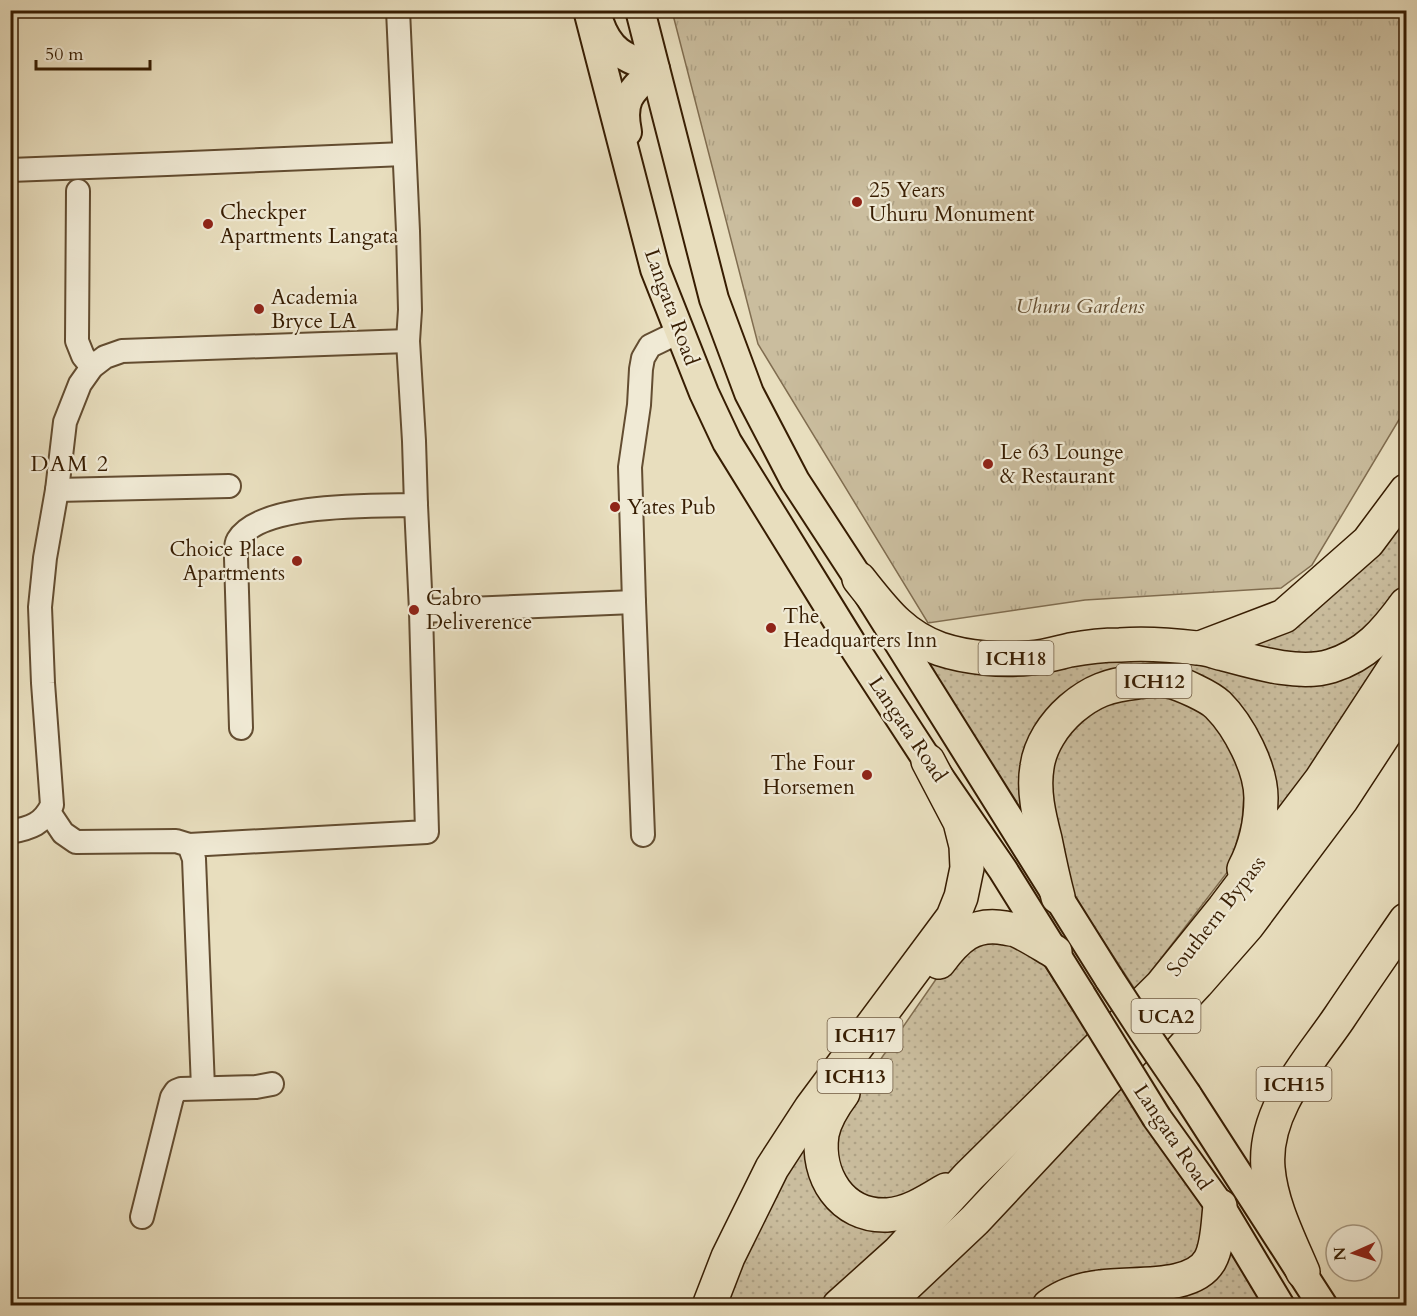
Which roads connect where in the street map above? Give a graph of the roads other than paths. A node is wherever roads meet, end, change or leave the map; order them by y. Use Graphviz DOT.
graph roads {
  1 [pos="398,10"];
  2 [pos="588,10"];
  3 [pos="594,10"];
  4 [pos="640,10"];
  5 [pos="656,69"];
  6 [pos="404,154"];
  7 [pos="10,170"];
  8 [pos="78,191"];
  9 [pos="655,269"];
  10 [pos="679,332"];
  11 [pos="408,341"];
  12 [pos="92,367"];
  13 [pos="230,486"];
  14 [pos="57,490"];
  15 [pos="1407,491"];
  16 [pos="416,505"];
  17 [pos="858,579"];
  18 [pos="634,602"];
  19 [pos="1407,604"];
  20 [pos="421,611"];
  21 [pos="1187,647"];
  22 [pos="1407,650"];
  23 [pos="1130,683"];
  24 [pos="1407,701"];
  25 [pos="241,728"];
  26 [pos="928,761"];
  27 [pos="49,812"];
  28 [pos="10,832"];
  29 [pos="643,835"];
  30 [pos="189,845"];
  31 [pos="1058,897"];
  32 [pos="1224,908"];
  33 [pos="1407,920"];
  34 [pos="1055,952"];
  35 [pos="272,1084"];
  36 [pos="203,1088"];
  37 [pos="969,1176"];
  38 [pos="1220,1206"];
  39 [pos="142,1217"];
  40 [pos="1303,1272"];
  41 [pos="709,1305"];
  42 [pos="839,1305"];
  43 [pos="884,1305"];
  44 [pos="1049,1305"];
  45 [pos="1101,1305"];
  46 [pos="1173,1305"];
  47 [pos="1280,1305"];
  48 [pos="1323,1305"];
  1 -- 6 [label="street"];
  2 -- 9 [label="main road, Langata Road"];
  3 -- 5 [label="main road"];
  4 -- 5 [label="main road, Langata Road"];
  5 -- 9 [label="main road"];
  5 -- 17 [label="main road, Langata Road"];
  6 -- 7 [label="street"];
  6 -- 11 [label="street"];
  8 -- 12 [label="street"];
  9 -- 10 [label="main road, Langata Road"];
  10 -- 18 [label="street"];
  10 -- 26 [label="main road, Langata Road"];
  11 -- 12 [label="street"];
  11 -- 16 [label="street"];
  12 -- 14 [label="street"];
  13 -- 14 [label="street"];
  14 -- 27 [label="street"];
  15 -- 21 [label="highway"];
  16 -- 20 [label="street"];
  16 -- 25 [label="street"];
  17 -- 21 [label="highway, ICH18"];
  17 -- 31 [label="main road, Langata Road"];
  18 -- 20 [label="street"];
  18 -- 29 [label="street"];
  19 -- 21 [label="highway, ICH18"];
  20 -- 30 [label="street"];
  21 -- 23 [label="highway"];
  22 -- 32 [label="highway, Southern Bypass / UCA2"];
  23 -- 31 [label="highway, ICH12"];
  23 -- 32 [label="highway, ICH12"];
  24 -- 43 [label="highway, Southern Bypass / UCA2"];
  26 -- 34 [label="main road, Langata Road"];
  26 -- 41 [label="highway, ICH17"];
  27 -- 28 [label="street"];
  27 -- 30 [label="street"];
  30 -- 36 [label="street"];
  31 -- 40 [label="main road, Langata Road, bridge"];
  32 -- 37 [label="highway, Southern Bypass / UCA2"];
  33 -- 40 [label="highway, ICH15"];
  34 -- 37 [label="highway, ICH13"];
  34 -- 38 [label="main road, Langata Road, bridge"];
  35 -- 36 [label="street"];
  36 -- 39 [label="street"];
  37 -- 42 [label="highway, Southern Bypass / UCA2"];
  38 -- 44 [label="highway"];
  38 -- 47 [label="main road, Langata Road"];
  40 -- 48 [label="main road, Langata Road"];
  45 -- 46 [label="highway"];
}
